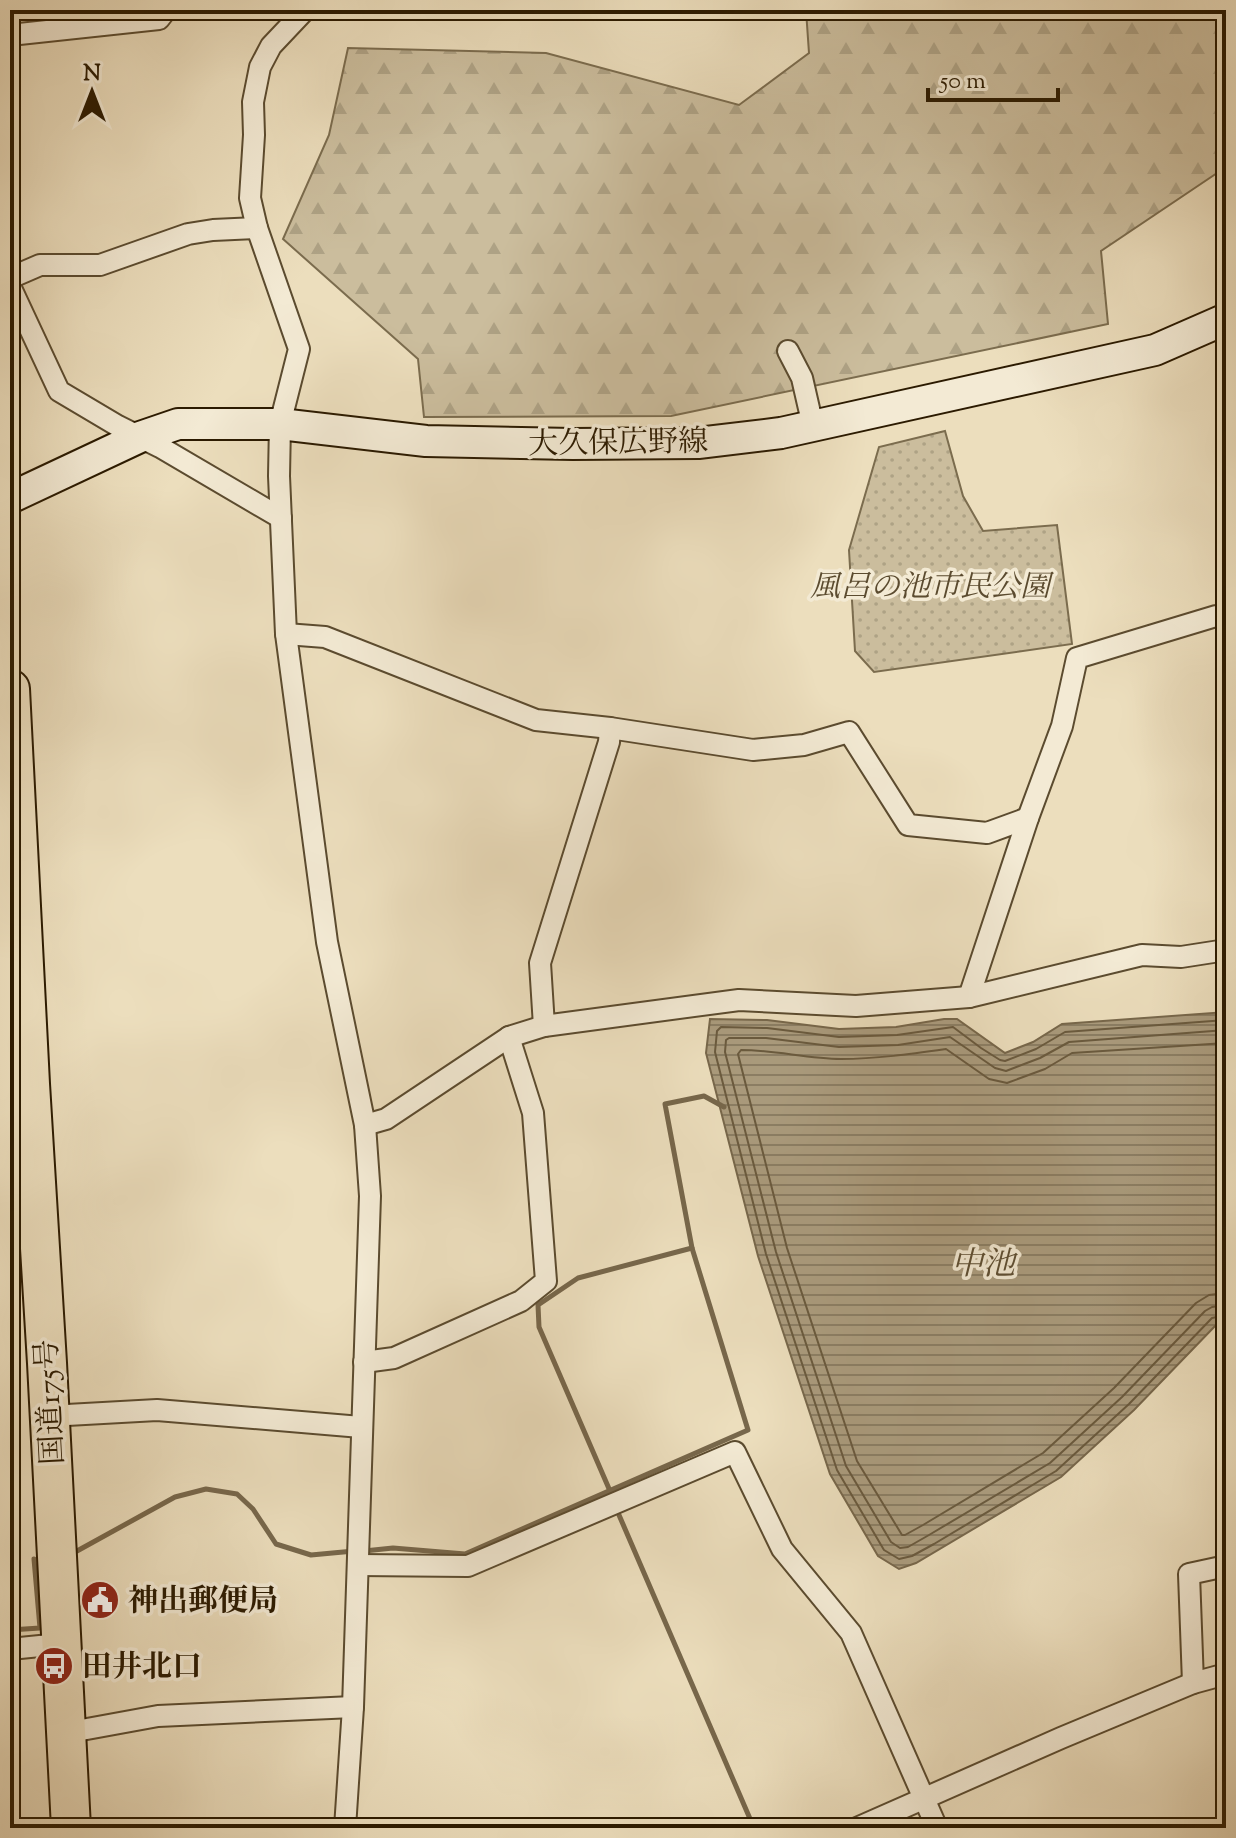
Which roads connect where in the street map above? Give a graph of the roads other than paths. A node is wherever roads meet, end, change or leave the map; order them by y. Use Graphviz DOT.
graph roads {
  1 [pos="166,10"];
  2 [pos="305,10"];
  3 [pos="10,35"];
  4 [pos="257,228"];
  5 [pos="10,278"];
  6 [pos="10,286"];
  7 [pos="1226,319"];
  8 [pos="788,351"];
  9 [pos="280,424"];
  10 [pos="813,426"];
  11 [pos="140,437"];
  12 [pos="10,498"];
  13 [pos="281,518"];
  14 [pos="1226,616"];
  15 [pos="286,634"];
  16 [pos="10,689"];
  17 [pos="610,728"];
  18 [pos="1028,818"];
  19 [pos="1226,950"];
  20 [pos="969,997"];
  21 [pos="544,1026"];
  22 [pos="509,1037"];
  23 [pos="20,1088"];
  24 [pos="365,1125"];
  25 [pos="364,1362"];
  26 [pos="49,1416"];
  27 [pos="361,1427"];
  28 [pos="358,1565"];
  29 [pos="1226,1566"];
  30 [pos="60,1644"];
  31 [pos="10,1649"];
  32 [pos="1226,1674"];
  33 [pos="1193,1683"];
  34 [pos="353,1707"];
  35 [pos="65,1733"];
  36 [pos="925,1798"];
  37 [pos="71,1828"];
  38 [pos="345,1828"];
  39 [pos="857,1828"];
  40 [pos="937,1828"];
  1 -- 3 [label="street"];
  2 -- 4 [label="street"];
  4 -- 5 [label="street"];
  4 -- 9 [label="street"];
  6 -- 11 [label="street"];
  7 -- 10 [label="street, 大久保広野線"];
  8 -- 10 [label="street"];
  9 -- 10 [label="street, 大久保広野線"];
  9 -- 11 [label="street, 大久保広野線"];
  9 -- 13 [label="street"];
  11 -- 12 [label="street, 大久保広野線"];
  11 -- 13 [label="street"];
  13 -- 15 [label="street"];
  14 -- 18 [label="street"];
  15 -- 17 [label="street"];
  15 -- 24 [label="street"];
  16 -- 23 [label="highway, 国道175号"];
  17 -- 18 [label="street"];
  17 -- 21 [label="street"];
  18 -- 20 [label="street"];
  19 -- 20 [label="street"];
  20 -- 21 [label="street"];
  21 -- 22 [label="street"];
  22 -- 24 [label="street"];
  22 -- 25 [label="street"];
  23 -- 26 [label="highway, 国道175号"];
  24 -- 25 [label="street"];
  25 -- 27 [label="street"];
  26 -- 27 [label="street"];
  26 -- 30 [label="highway, 国道175号"];
  27 -- 28 [label="street"];
  28 -- 34 [label="street"];
  28 -- 36 [label="street"];
  29 -- 33 [label="street"];
  30 -- 31 [label="street"];
  30 -- 35 [label="highway, 国道175号"];
  32 -- 33 [label="street"];
  33 -- 36 [label="street"];
  34 -- 35 [label="street"];
  34 -- 38 [label="street"];
  35 -- 37 [label="highway, 国道175号"];
  36 -- 39 [label="street"];
  36 -- 40 [label="street"];
}
